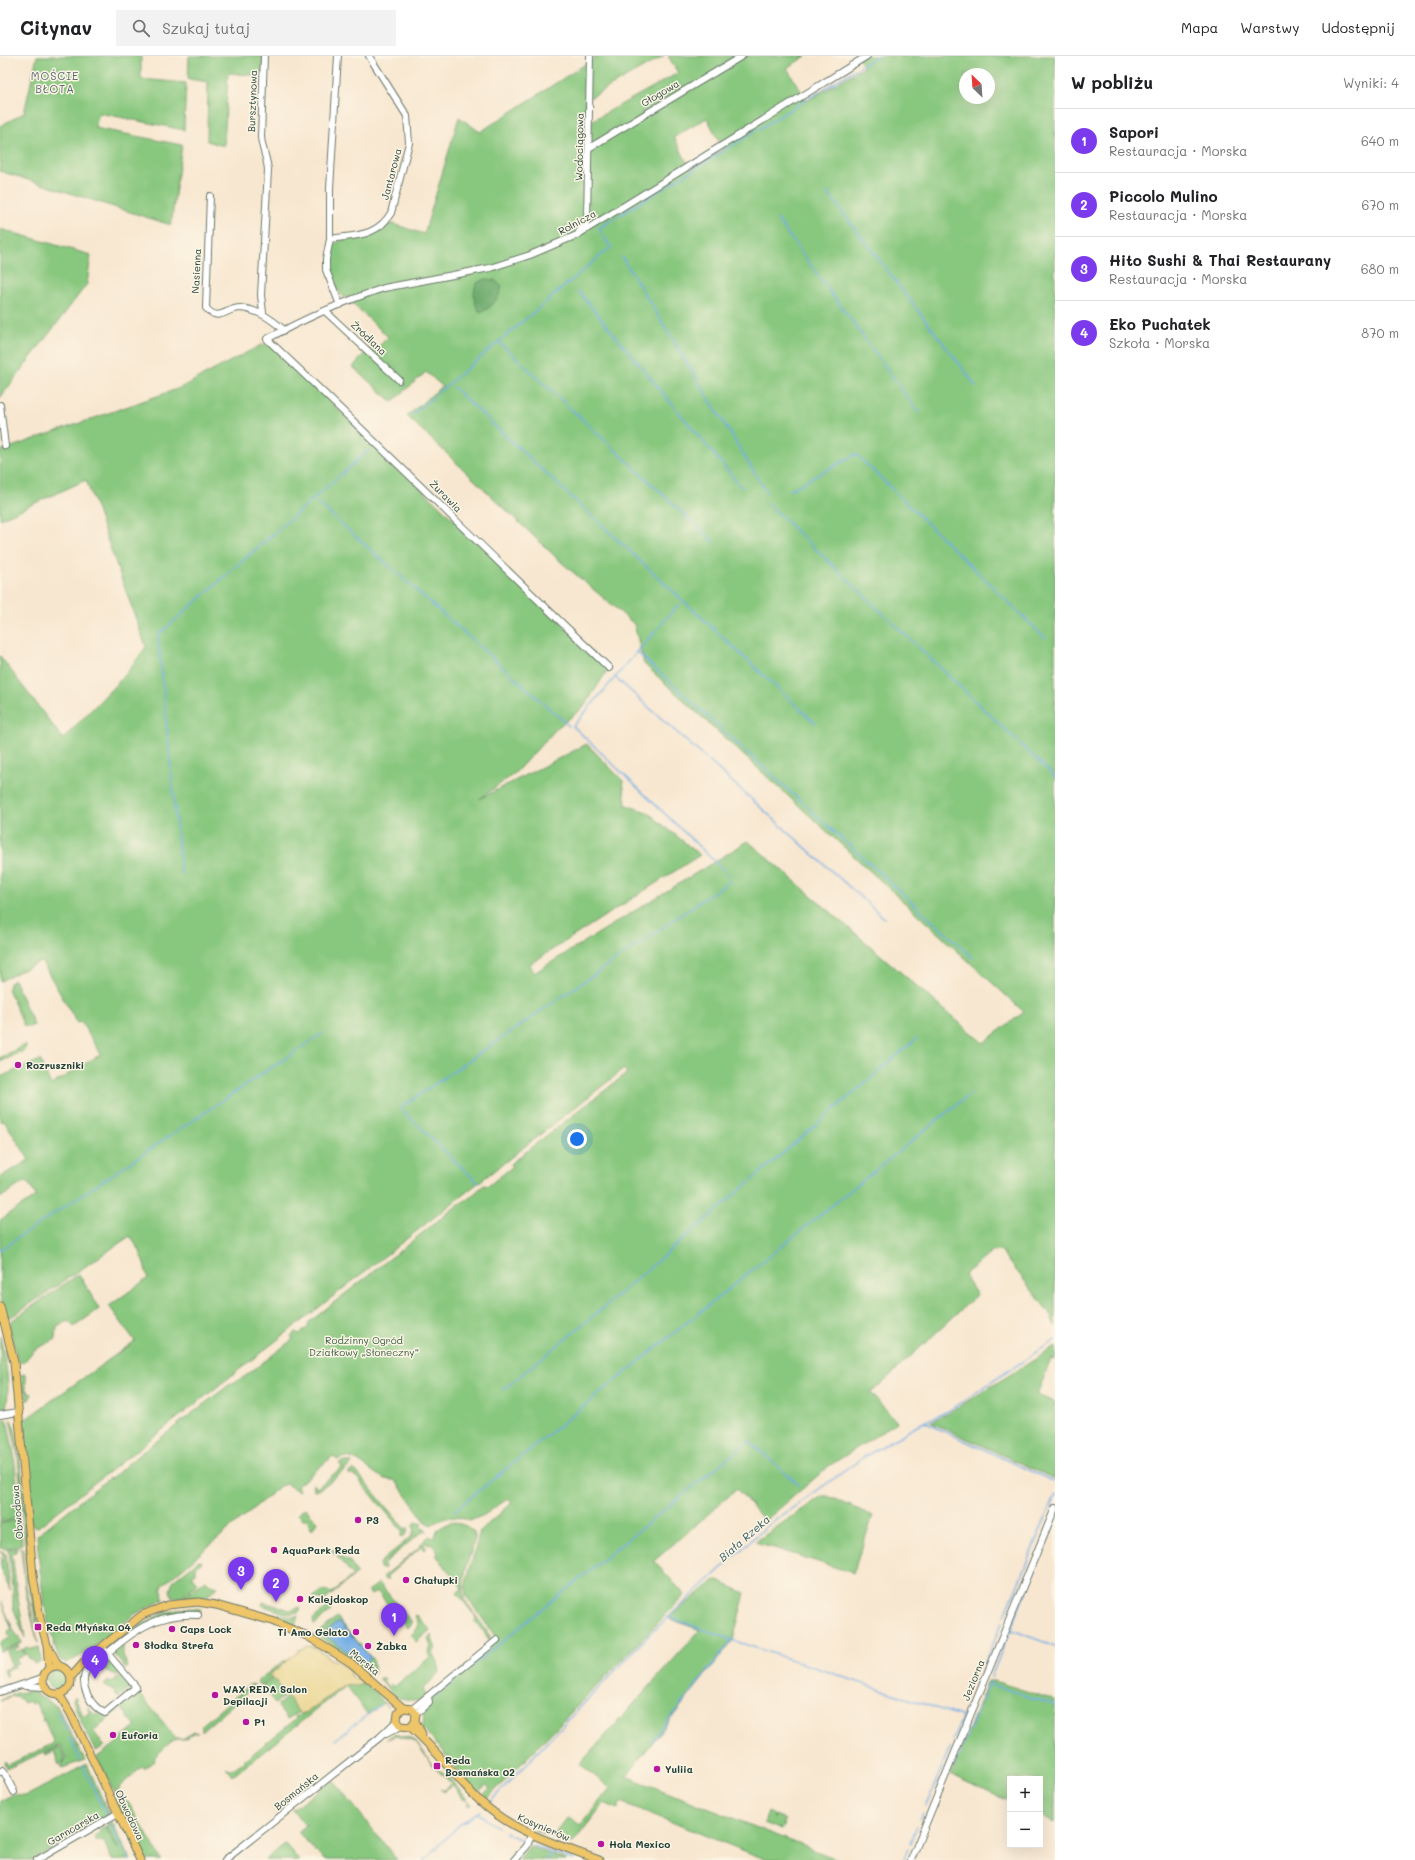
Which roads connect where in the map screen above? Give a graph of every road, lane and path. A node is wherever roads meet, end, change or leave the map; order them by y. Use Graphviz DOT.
graph roads {
  1 [pos="264,56"];
  2 [pos="338,56"];
  3 [pos="369,56"];
  4 [pos="591,56"];
  5 [pos="742,56"];
  6 [pos="867,56"];
  7 [pos="589,148"];
  8 [pos="210,196"];
  9 [pos="577,235"];
  10 [pos="330,239"];
  11 [pos="340,305"];
  12 [pos="325,311"];
  13 [pos="263,313"];
  14 [pos="284,330"];
  15 [pos="268,339"];
  16 [pos="400,380"];
  17 [pos="0,405"];
  18 [pos="5,446"];
  19 [pos="609,668"];
  20 [pos="0,1306"];
  21 [pos="18,1412"];
  22 [pos="0,1415"];
  23 [pos="1055,1508"];
  24 [pos="198,1615"];
  25 [pos="497,1640"];
  26 [pos="47,1645"];
  27 [pos="102,1646"];
  28 [pos="108,1654"];
  29 [pos="88,1658"];
  30 [pos="58,1665"];
  31 [pos="49,1668"];
  32 [pos="66,1669"];
  33 [pos="71,1677"];
  34 [pos="42,1678"];
  35 [pos="21,1685"];
  36 [pos="44,1687"];
  37 [pos="0,1692"];
  38 [pos="62,1693"];
  39 [pos="400,1710"];
  40 [pos="413,1718"];
  41 [pos="399,1723"];
  42 [pos="0,1772"];
  43 [pos="14,1792"];
  44 [pos="118,1813"];
  45 [pos="532,1835"];
  46 [pos="45,1858"];
  47 [pos="37,1860"];
  48 [pos="140,1860"];
  49 [pos="225,1860"];
  50 [pos="514,1860"];
  51 [pos="599,1860"];
  52 [pos="911,1860"];
  1 -- 13 [label="street, Bursztynowa"];
  2 -- 10 [label="street"];
  3 -- 10 [label="street, Jantarowa"];
  4 -- 7 [label="street, Wodociągowa"];
  5 -- 7 [label="street, Głogowa"];
  6 -- 9 [label="street, Rolnicza"];
  7 -- 9 [label="street, Wodociągowa"];
  8 -- 13 [label="street, Nasienna"];
  9 -- 11 [label="street, Rolnicza"];
  10 -- 11 [label="street"];
  11 -- 12 [label="street, Rolnicza"];
  12 -- 14 [label="street, Rolnicza"];
  12 -- 16 [label="street, Źródlana"];
  13 -- 14 [label="street, Nasienna"];
  14 -- 15 [label="street, Rolnicza"];
  15 -- 19 [label="street, Żurawia"];
  17 -- 18 [label="street"];
  20 -- 21 [label="main road, Obwodowa"];
  21 -- 22 [label="street"];
  21 -- 26 [label="main road, Obwodowa"];
  23 -- 52 [label="street, Jeziorna"];
  24 -- 28 [label="street"];
  25 -- 40 [label="street"];
  26 -- 30 [label="main road, Obwodowa"];
  26 -- 31 [label="main road, Obwodowa"];
  27 -- 28 [label="street"];
  27 -- 29 [label="main road, Morska"];
  27 -- 39 [label="main road, Morska"];
  28 -- 28 [label="street"];
  29 -- 32 [label="main road, Morska"];
  29 -- 33 [label="main road, Morska"];
  30 -- 31 [label="main road"];
  30 -- 32 [label="main road"];
  31 -- 34 [label="main road"];
  32 -- 33 [label="main road"];
  33 -- 38 [label="main road"];
  34 -- 35 [label="street"];
  34 -- 36 [label="main road"];
  35 -- 36 [label="street"];
  35 -- 37 [label="street"];
  36 -- 38 [label="main road"];
  38 -- 44 [label="main road, Obwodowa"];
  39 -- 40 [label="main road"];
  39 -- 41 [label="main road"];
  40 -- 41 [label="main road"];
  40 -- 45 [label="main road, Kosynierów"];
  41 -- 49 [label="street, Bosmańska"];
  42 -- 43 [label="street"];
  44 -- 46 [label="street, Garncarska"];
  44 -- 48 [label="main road, Obwodowa"];
  45 -- 50 [label="street"];
  45 -- 51 [label="main road, Kosynierów"];
  46 -- 47 [label="street, Garncarska"];
}
